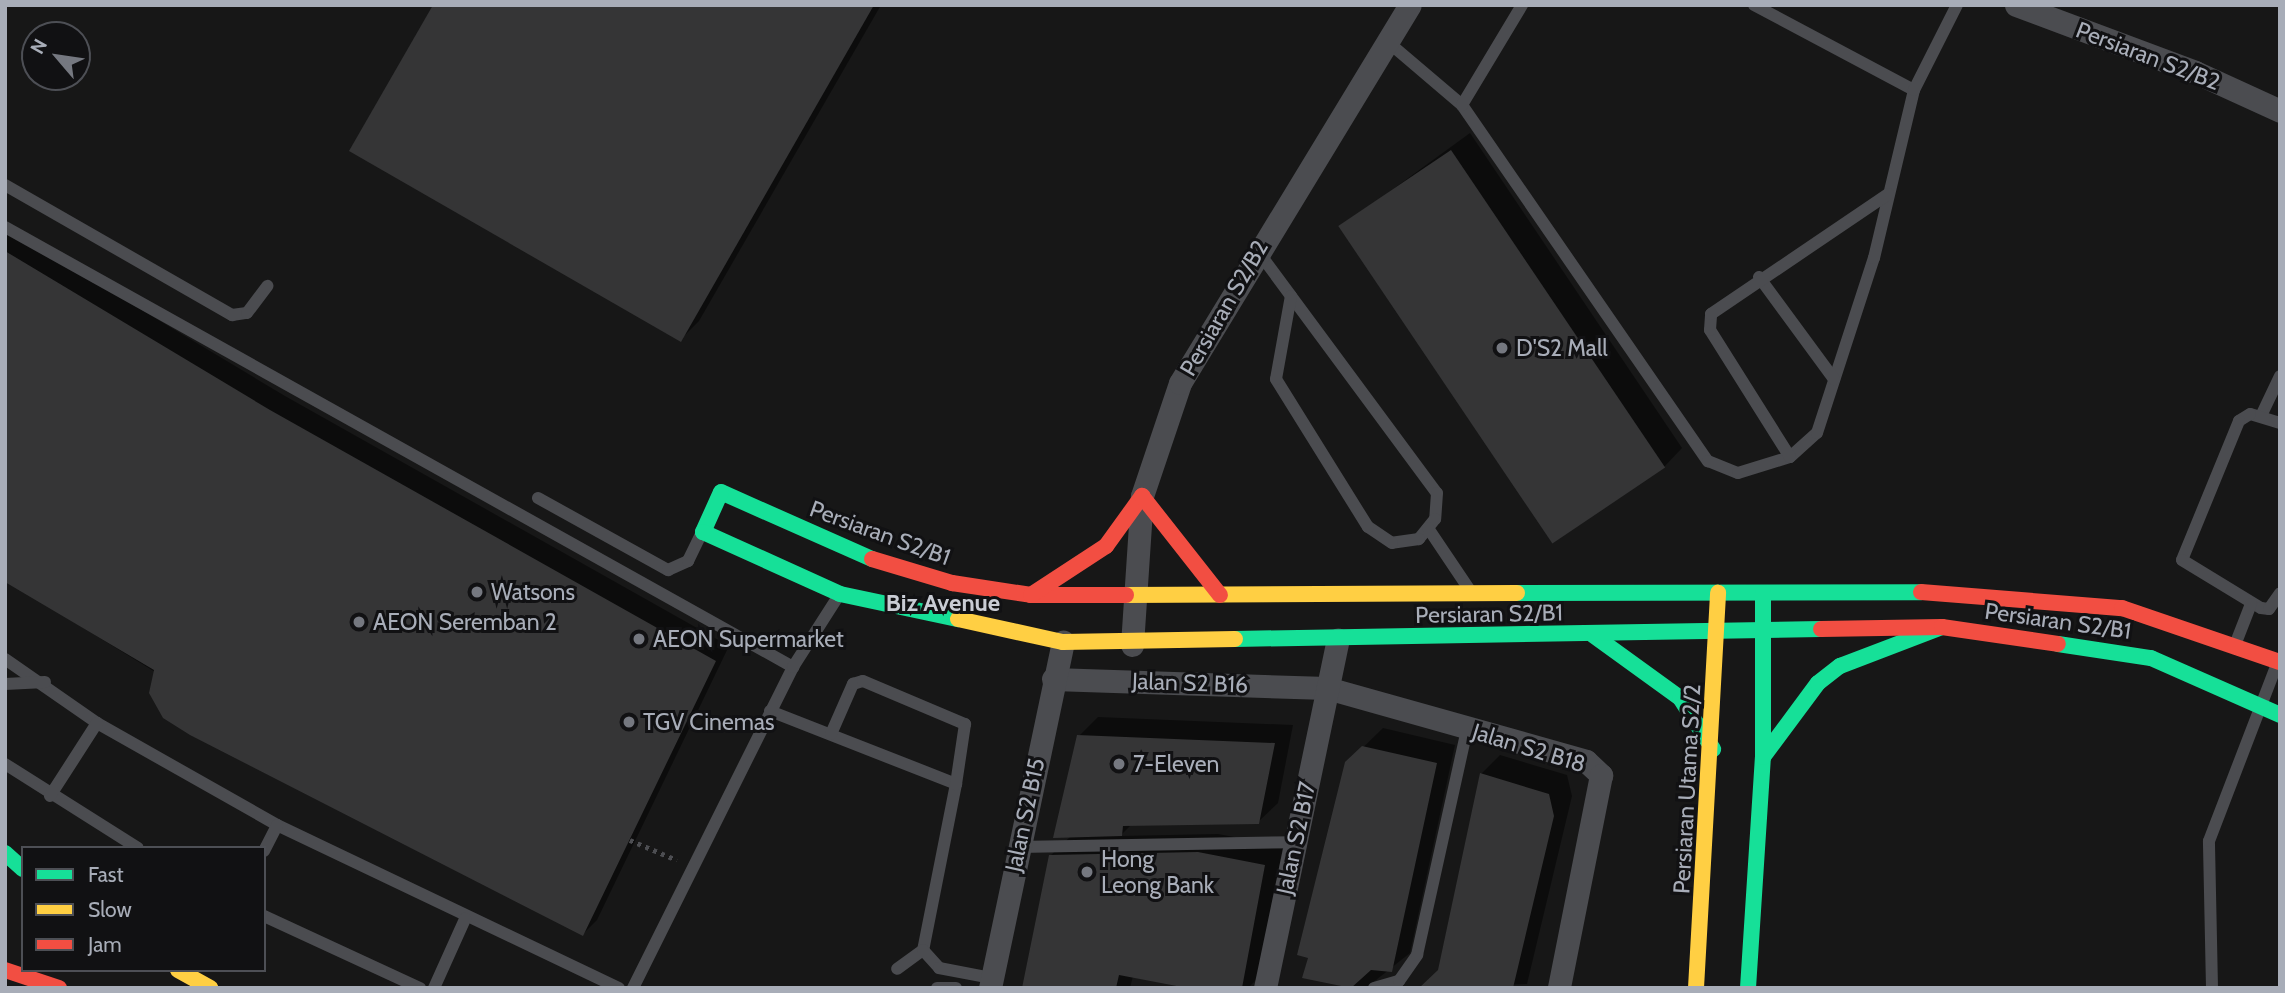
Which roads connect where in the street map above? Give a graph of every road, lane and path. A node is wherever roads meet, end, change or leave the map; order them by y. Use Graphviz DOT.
graph roads {
  1 [pos="1410,5"];
  2 [pos="1522,5"];
  3 [pos="1754,5"];
  4 [pos="1957,5"];
  5 [pos="2028,7"];
  6 [pos="1388,42"];
  7 [pos="1914,90"];
  8 [pos="1462,105"];
  9 [pos="2280,111"];
  10 [pos="5,185"];
  11 [pos="1888,194"];
  12 [pos="5,227"];
  13 [pos="1257,250"];
  14 [pos="1759,277"];
  15 [pos="267,286"];
  16 [pos="1291,296"];
  17 [pos="2280,376"];
  18 [pos="1834,379"];
  19 [pos="2261,416"];
  20 [pos="2280,423"];
  21 [pos="1790,457"];
  22 [pos="1142,496"];
  23 [pos="538,498"];
  24 [pos="1428,528"];
  25 [pos="703,532"];
  26 [pos="1718,593"];
  27 [pos="1763,593"];
  28 [pos="2280,593"];
  29 [pos="840,594"];
  30 [pos="1473,594"];
  31 [pos="1031,595"];
  32 [pos="1137,595"];
  33 [pos="1220,595"];
  34 [pos="2251,604"];
  35 [pos="1942,627"];
  36 [pos="1762,631"];
  37 [pos="1718,632"];
  38 [pos="1593,635"];
  39 [pos="1338,640"];
  40 [pos="1063,642"];
  41 [pos="1132,645"];
  42 [pos="2235,646"];
  43 [pos="5,659"];
  44 [pos="2279,662"];
  45 [pos="793,667"];
  46 [pos="1053,679"];
  47 [pos="46,682"];
  48 [pos="5,684"];
  49 [pos="1327,688"];
  50 [pos="2258,702"];
  51 [pos="770,711"];
  52 [pos="2280,715"];
  53 [pos="97,723"];
  54 [pos="1467,729"];
  55 [pos="831,734"];
  56 [pos="1713,749"];
  57 [pos="1763,757"];
  58 [pos="5,764"];
  59 [pos="956,784"];
  60 [pos="50,796"];
  61 [pos="277,825"];
  62 [pos="630,840"];
  63 [pos="1295,842"];
  64 [pos="130,846"];
  65 [pos="266,847"];
  66 [pos="1018,847"];
  67 [pos="5,853"];
  68 [pos="694,867"];
  69 [pos="21,868"];
  70 [pos="5,873"];
  71 [pos="21,882"];
  72 [pos="266,917"];
  73 [pos="465,919"];
  74 [pos="5,949"];
  75 [pos="923,950"];
  76 [pos="21,959"];
  77 [pos="897,969"];
  78 [pos="5,970"];
  79 [pos="42,972"];
  80 [pos="182,972"];
  81 [pos="991,983"];
  82 [pos="59,988"];
  83 [pos="67,988"];
  84 [pos="210,988"];
  85 [pos="420,988"];
  86 [pos="434,988"];
  87 [pos="619,988"];
  88 [pos="632,988"];
  89 [pos="937,988"];
  90 [pos="956,988"];
  91 [pos="1265,988"];
  92 [pos="1374,988"];
  93 [pos="1559,988"];
  94 [pos="1696,988"];
  95 [pos="1748,988"];
  96 [pos="2211,988"];
  1 -- 6 [label="street, Persiaran S2/B2"];
  2 -- 8 [label="lane"];
  3 -- 7 [label="lane"];
  4 -- 7 [label="lane"];
  5 -- 9 [label="street, Persiaran S2/B2"];
  6 -- 8 [label="lane"];
  6 -- 13 [label="street, Persiaran S2/B2"];
  7 -- 11 [label="lane"];
  8 -- 21 [label="lane"];
  10 -- 15 [label="lane"];
  11 -- 14 [label="lane"];
  11 -- 18 [label="lane"];
  12 -- 45 [label="lane"];
  13 -- 16 [label="lane"];
  13 -- 22 [label="street, Persiaran S2/B2"];
  14 -- 18 [label="lane"];
  14 -- 21 [label="lane"];
  16 -- 24 [label="lane"];
  16 -- 24 [label="lane"];
  17 -- 19 [label="lane"];
  18 -- 21 [label="lane"];
  19 -- 20 [label="lane"];
  19 -- 34 [label="lane"];
  22 -- 31 [label="street"];
  22 -- 32 [label="street, Persiaran S2/B2"];
  22 -- 33 [label="street"];
  23 -- 25 [label="lane"];
  24 -- 30 [label="lane"];
  25 -- 29 [label="street, Persiaran S2/B1"];
  25 -- 31 [label="street, Persiaran S2/B1"];
  26 -- 27 [label="street, Persiaran S2/B1"];
  26 -- 30 [label="street, Persiaran S2/B1"];
  26 -- 37 [label="street, Persiaran Utama S2/2"];
  27 -- 36 [label="street"];
  27 -- 42 [label="street, Persiaran S2/B1"];
  28 -- 34 [label="lane"];
  29 -- 40 [label="street, Persiaran S2/B1"];
  29 -- 45 [label="lane"];
  30 -- 33 [label="street, Persiaran S2/B1"];
  31 -- 32 [label="street, Persiaran S2/B1"];
  32 -- 33 [label="street, Persiaran S2/B1"];
  32 -- 41 [label="street, Persiaran S2/B2"];
  34 -- 42 [label="lane"];
  35 -- 36 [label="street, Persiaran S2/B1"];
  35 -- 50 [label="street, Persiaran S2/B1"];
  35 -- 57 [label="street"];
  36 -- 37 [label="street, Persiaran S2/B1"];
  36 -- 57 [label="street"];
  37 -- 38 [label="street, Persiaran S2/B1"];
  37 -- 56 [label="street, Persiaran Utama S2/2"];
  38 -- 39 [label="street, Persiaran S2/B1"];
  38 -- 56 [label="street"];
  39 -- 41 [label="street, Persiaran S2/B1"];
  39 -- 49 [label="street, Jalan S2 B17"];
  40 -- 41 [label="street, Persiaran S2/B1"];
  40 -- 46 [label="street, Jalan S2 B15"];
  42 -- 44 [label="street, Persiaran S2/B1"];
  43 -- 47 [label="lane"];
  44 -- 50 [label="lane"];
  45 -- 51 [label="lane"];
  46 -- 49 [label="street, Jalan S2 B16"];
  46 -- 66 [label="street, Jalan S2 B15"];
  47 -- 48 [label="lane"];
  47 -- 53 [label="lane"];
  49 -- 54 [label="street, Jalan S2 B18"];
  49 -- 63 [label="street, Jalan S2 B17"];
  50 -- 52 [label="street, Persiaran S2/B1"];
  50 -- 96 [label="lane"];
  51 -- 55 [label="lane"];
  51 -- 68 [label="lane"];
  53 -- 60 [label="lane"];
  53 -- 61 [label="lane"];
  54 -- 92 [label="lane"];
  54 -- 93 [label="street, Jalan S2 B18"];
  55 -- 59 [label="lane"];
  55 -- 59 [label="lane"];
  56 -- 94 [label="street, Persiaran Utama S2/2"];
  57 -- 95 [label="street"];
  58 -- 60 [label="lane"];
  59 -- 75 [label="lane"];
  60 -- 64 [label="lane"];
  61 -- 65 [label="lane"];
  61 -- 73 [label="lane"];
  62 -- 68 [label="path"];
  63 -- 66 [label="lane"];
  63 -- 91 [label="street, Jalan S2 B17"];
  66 -- 81 [label="street, Jalan S2 B15"];
  67 -- 69 [label="street"];
  68 -- 88 [label="lane"];
  70 -- 71 [label="street"];
  72 -- 85 [label="lane"];
  73 -- 86 [label="lane"];
  73 -- 87 [label="lane"];
  74 -- 76 [label="street"];
  75 -- 77 [label="lane"];
  75 -- 81 [label="lane"];
  78 -- 82 [label="street"];
  79 -- 83 [label="street"];
  80 -- 84 [label="street"];
  89 -- 90 [label="lane"];
}
